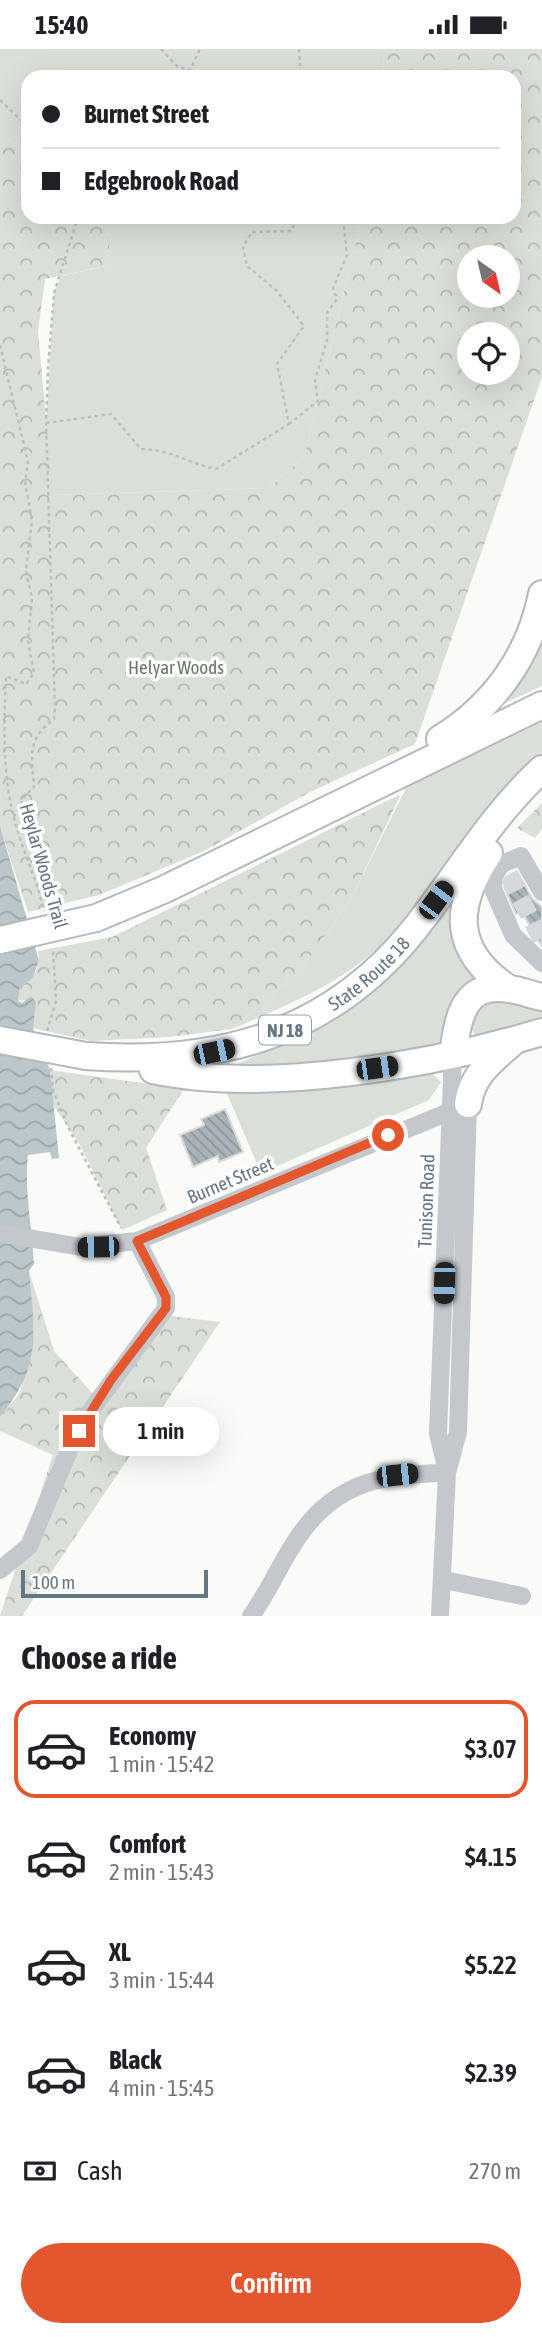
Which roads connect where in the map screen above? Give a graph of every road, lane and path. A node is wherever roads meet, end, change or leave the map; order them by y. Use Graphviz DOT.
graph roads {
  1 [pos="160,49"];
  2 [pos="200,49"];
  3 [pos="299,49"];
  4 [pos="300,70"];
  5 [pos="0,100"];
  6 [pos="21,120"];
  7 [pos="76,224"];
  8 [pos="294,224"];
  9 [pos="344,224"];
  10 [pos="0,345"];
  11 [pos="46,423"];
  12 [pos="289,424"];
  13 [pos="542,594"];
  14 [pos="542,705"];
  15 [pos="542,769"];
  16 [pos="542,780"];
  17 [pos="375,786"];
  18 [pos="14,818"];
  19 [pos="542,892"];
  20 [pos="46,919"];
  21 [pos="0,940"];
  22 [pos="52,944"];
  23 [pos="542,963"];
  24 [pos="509,989"];
  25 [pos="542,997"];
  26 [pos="542,1032"];
  27 [pos="0,1039"];
  28 [pos="45,1040"];
  29 [pos="516,1040"];
  30 [pos="453,1054"];
  31 [pos="86,1056"];
  32 [pos="50,1062"];
  33 [pos="459,1107"];
  34 [pos="0,1233"];
  35 [pos="130,1243"];
  36 [pos="445,1258"];
  37 [pos="465,1259"];
  38 [pos="447,1473"];
  39 [pos="0,1570"];
  40 [pos="444,1580"];
  41 [pos="522,1596"];
  42 [pos="251,1616"];
  43 [pos="440,1616"];
  1 -- 2 [label="path"];
  3 -- 4 [label="path"];
  5 -- 6 [label="path"];
  7 -- 11 [label="path"];
  8 -- 12 [label="path"];
  9 -- 12 [label="path"];
  10 -- 18 [label="path, Heylar Woods Trail"];
  11 -- 12 [label="path"];
  11 -- 18 [label="path"];
  13 -- 17 [label="highway"];
  14 -- 17 [label="highway"];
  15 -- 31 [label="highway, State Route 18 / NJ 18"];
  16 -- 24 [label="highway"];
  17 -- 21 [label="highway, bridge"];
  18 -- 20 [label="path, Heylar Woods Trail"];
  19 -- 23 [label="street"];
  22 -- 28 [label="path, Heylar Woods Trail"];
  24 -- 25 [label="highway"];
  24 -- 30 [label="highway"];
  26 -- 29 [label="highway"];
  27 -- 31 [label="highway, State Route 18 / NJ 18, bridge"];
  29 -- 30 [label="highway"];
  29 -- 33 [label="highway"];
  30 -- 31 [label="highway"];
  30 -- 33 [label="street, Tunison Road"];
  32 -- 35 [label="path"];
  33 -- 35 [label="street, Burnet Street"];
  33 -- 36 [label="street, Tunison Road"];
  33 -- 37 [label="street, Tunison Road"];
  34 -- 35 [label="street, Burnet Street"];
  35 -- 39 [label="street"];
  36 -- 37 [label="street"];
  36 -- 38 [label="street, Tunison Road"];
  37 -- 38 [label="street, Tunison Road"];
  38 -- 40 [label="street, Tunison Road"];
  38 -- 42 [label="street"];
  40 -- 41 [label="street"];
  40 -- 43 [label="street, Tunison Road"];
}
